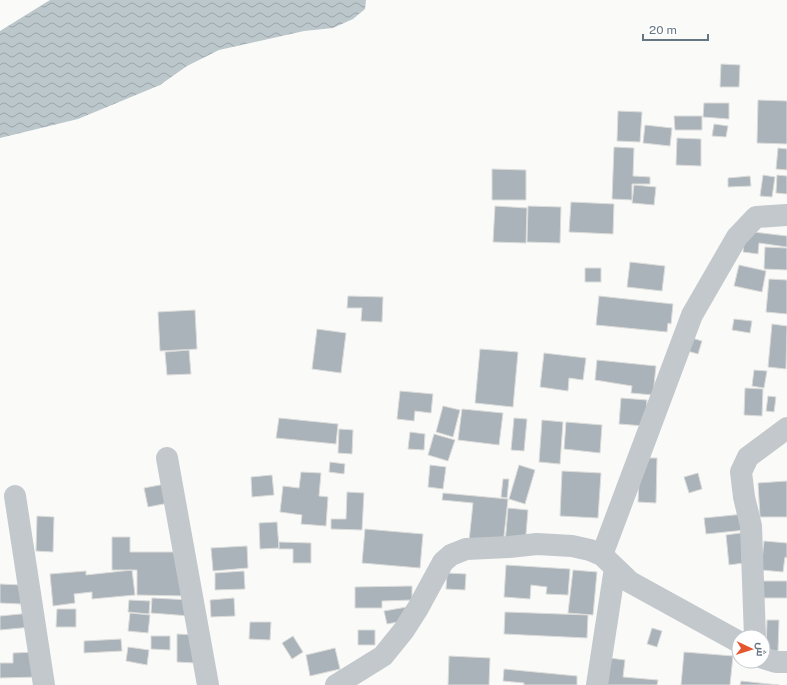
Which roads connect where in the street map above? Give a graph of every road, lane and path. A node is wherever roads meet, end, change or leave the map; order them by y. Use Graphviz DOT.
graph roads {
  1 [pos="787,215"];
  2 [pos="787,428"];
  3 [pos="167,458"];
  4 [pos="15,496"];
  5 [pos="608,562"];
  6 [pos="755,629"];
  7 [pos="731,638"];
  8 [pos="771,660"];
  9 [pos="787,662"];
  10 [pos="44,685"];
  11 [pos="208,685"];
  12 [pos="336,685"];
  13 [pos="597,685"];
  1 -- 5 [label="street"];
  2 -- 6 [label="street"];
  3 -- 11 [label="street"];
  4 -- 10 [label="street"];
  5 -- 7 [label="street"];
  5 -- 12 [label="street"];
  5 -- 13 [label="street"];
  8 -- 9 [label="street"];
}
